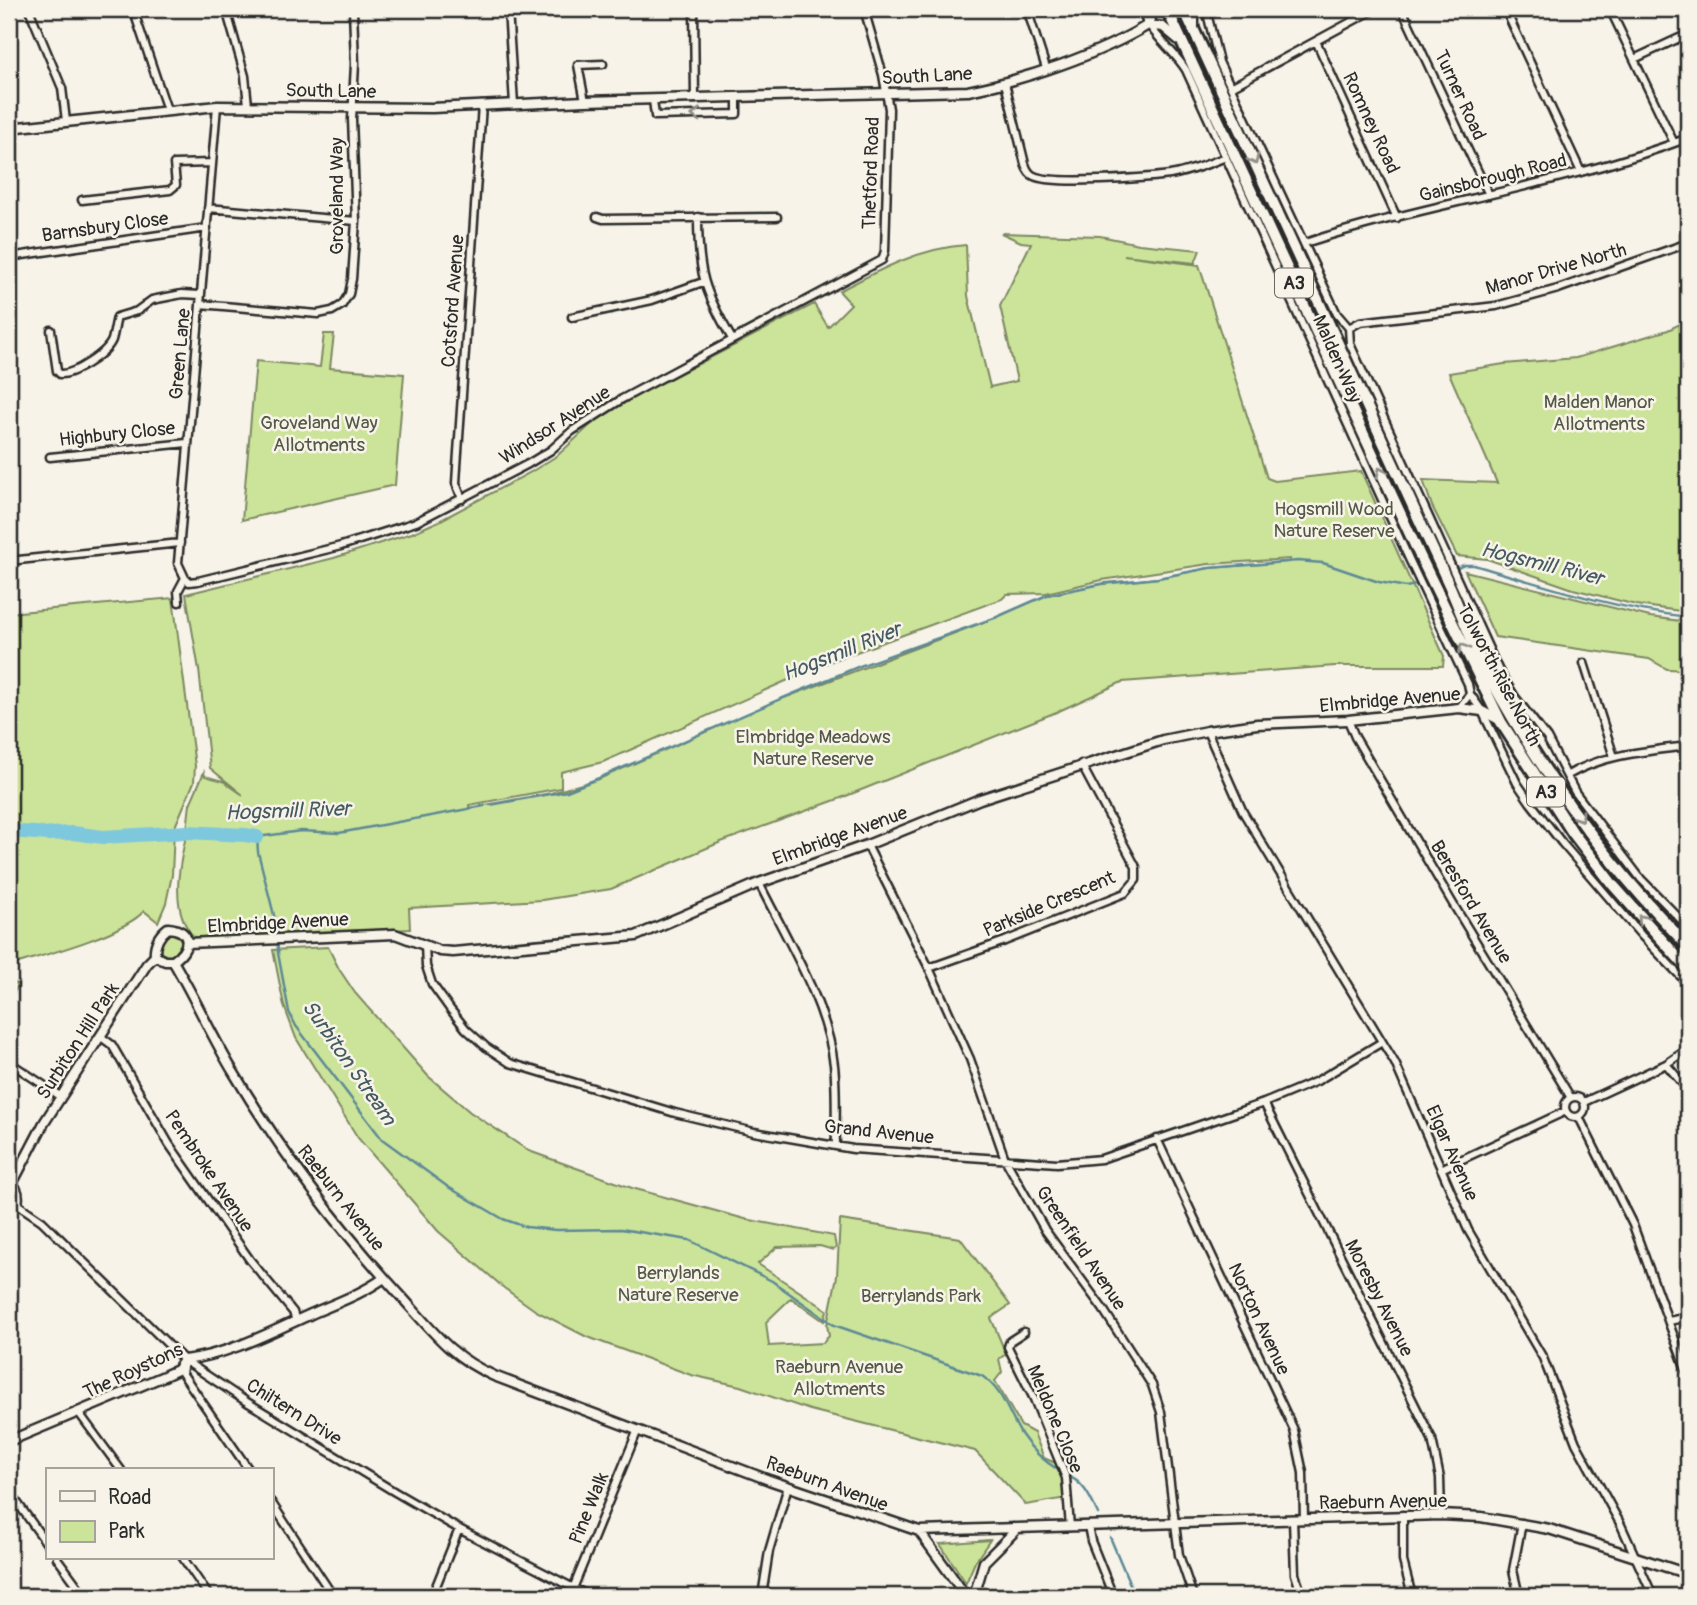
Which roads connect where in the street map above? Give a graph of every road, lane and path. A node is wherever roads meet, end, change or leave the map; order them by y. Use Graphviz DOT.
graph roads {
  1 [pos="29,9"];
  2 [pos="133,9"];
  3 [pos="226,9"];
  4 [pos="353,9"];
  5 [pos="508,9"];
  6 [pos="694,9"];
  7 [pos="864,9"];
  8 [pos="1027,9"];
  9 [pos="1142,9"];
  10 [pos="1154,9"];
  11 [pos="1167,9"];
  12 [pos="1184,9"];
  13 [pos="1194,9"];
  14 [pos="1206,9"];
  15 [pos="1375,9"];
  16 [pos="1402,9"];
  17 [pos="1505,9"];
  18 [pos="1610,9"];
  19 [pos="1148,25"];
  20 [pos="1195,31"];
  21 [pos="1688,34"];
  22 [pos="1316,41"];
  23 [pos="1184,44"];
  24 [pos="1634,59"];
  25 [pos="603,64"];
  26 [pos="1046,68"];
  27 [pos="1005,83"];
  28 [pos="1231,86"];
  29 [pos="887,94"];
  30 [pos="737,98"];
  31 [pos="695,99"];
  32 [pos="653,100"];
  33 [pos="585,101"];
  34 [pos="514,104"];
  35 [pos="248,105"];
  36 [pos="482,105"];
  37 [pos="217,106"];
  38 [pos="352,107"];
  39 [pos="167,110"];
  40 [pos="66,121"];
  41 [pos="9,128"];
  42 [pos="1688,138"];
  43 [pos="1674,144"];
  44 [pos="1226,157"];
  45 [pos="212,163"];
  46 [pos="1581,172"];
  47 [pos="1489,195"];
  48 [pos="82,200"];
  49 [pos="208,208"];
  50 [pos="597,217"];
  51 [pos="698,217"];
  52 [pos="777,218"];
  53 [pos="1397,218"];
  54 [pos="356,221"];
  55 [pos="207,228"];
  56 [pos="1305,243"];
  57 [pos="1688,243"];
  58 [pos="9,257"];
  59 [pos="884,257"];
  60 [pos="703,282"];
  61 [pos="201,295"];
  62 [pos="200,304"];
  63 [pos="572,317"];
  64 [pos="1349,328"];
  65 [pos="51,330"];
  66 [pos="732,340"];
  67 [pos="187,443"];
  68 [pos="50,457"];
  69 [pos="462,499"];
  70 [pos="180,543"];
  71 [pos="1438,550"];
  72 [pos="1415,559"];
  73 [pos="9,561"];
  74 [pos="185,578"];
  75 [pos="1454,586"];
  76 [pos="1432,595"];
  77 [pos="179,602"];
  78 [pos="1584,663"];
  79 [pos="1471,694"];
  80 [pos="1459,708"];
  81 [pos="1482,711"];
  82 [pos="1348,720"];
  83 [pos="1501,722"];
  84 [pos="1207,730"];
  85 [pos="1688,746"];
  86 [pos="1614,757"];
  87 [pos="1082,764"];
  88 [pos="1568,775"];
  89 [pos="867,845"];
  90 [pos="759,883"];
  91 [pos="1688,927"];
  92 [pos="187,943"];
  93 [pos="425,945"];
  94 [pos="1688,946"];
  95 [pos="155,956"];
  96 [pos="173,961"];
  97 [pos="929,968"];
  98 [pos="1688,968"];
  99 [pos="1688,984"];
  100 [pos="100,1036"];
  101 [pos="1382,1042"];
  102 [pos="1688,1049"];
  103 [pos="9,1062"];
  104 [pos="1666,1064"];
  105 [pos="1688,1090"];
  106 [pos="61,1096"];
  107 [pos="1571,1098"];
  108 [pos="1584,1102"];
  109 [pos="1264,1103"];
  110 [pos="1566,1111"];
  111 [pos="1579,1117"];
  112 [pos="1157,1139"];
  113 [pos="836,1145"];
  114 [pos="1005,1159"];
  115 [pos="1441,1169"];
  116 [pos="10,1183"];
  117 [pos="13,1206"];
  118 [pos="384,1278"];
  119 [pos="1688,1317"];
  120 [pos="296,1321"];
  121 [pos="1669,1321"];
  122 [pos="1024,1332"];
  123 [pos="184,1360"];
  124 [pos="1688,1375"];
  125 [pos="79,1413"];
  126 [pos="637,1432"];
  127 [pos="9,1441"];
  128 [pos="120,1468"];
  129 [pos="248,1468"];
  130 [pos="788,1486"];
  131 [pos="9,1491"];
  132 [pos="273,1506"];
  133 [pos="1403,1515"];
  134 [pos="1441,1515"];
  135 [pos="1293,1520"];
  136 [pos="1304,1520"];
  137 [pos="1174,1522"];
  138 [pos="1522,1523"];
  139 [pos="1088,1526"];
  140 [pos="1070,1527"];
  141 [pos="1013,1528"];
  142 [pos="459,1529"];
  143 [pos="919,1531"];
  144 [pos="46,1543"];
  145 [pos="1635,1557"];
  146 [pos="58,1560"];
  147 [pos="184,1560"];
  148 [pos="1688,1574"];
  149 [pos="574,1588"];
  150 [pos="763,1594"];
  151 [pos="85,1596"];
  152 [pos="209,1596"];
  153 [pos="333,1596"];
  154 [pos="432,1596"];
  155 [pos="570,1596"];
  156 [pos="589,1596"];
  157 [pos="775,1596"];
  158 [pos="966,1596"];
  159 [pos="974,1596"];
  160 [pos="1113,1596"];
  161 [pos="1193,1596"];
  162 [pos="1301,1596"];
  163 [pos="1412,1596"];
  164 [pos="1519,1596"];
  165 [pos="1653,1596"];
  1 -- 40 [label="street"];
  2 -- 39 [label="street"];
  3 -- 35 [label="street"];
  4 -- 38 [label="street, Groveland Way"];
  5 -- 34 [label="street"];
  6 -- 31 [label="street"];
  7 -- 29 [label="street, Thetford Road"];
  8 -- 26 [label="street"];
  9 -- 19 [label="street, Malden Way"];
  10 -- 19 [label="street"];
  11 -- 23 [label="highway, Malden Way / A3"];
  12 -- 20 [label="highway, Malden Way / A3"];
  13 -- 20 [label="street"];
  14 -- 28 [label="street, Malden Way"];
  15 -- 22 [label="street"];
  16 -- 47 [label="street, Turner Road"];
  17 -- 46 [label="street"];
  18 -- 24 [label="street"];
  19 -- 23 [label="street"];
  19 -- 26 [label="street, South Lane"];
  19 -- 44 [label="street, Malden Way"];
  20 -- 71 [label="highway, Malden Way / A3, one-way"];
  21 -- 24 [label="street"];
  22 -- 28 [label="street"];
  22 -- 53 [label="street, Romney Road"];
  72 -- 23 [label="highway, Malden Way / A3, one-way"];
  24 -- 43 [label="street"];
  25 -- 33 [label="street"];
  26 -- 27 [label="street, South Lane"];
  27 -- 29 [label="street, South Lane"];
  27 -- 44 [label="street"];
  28 -- 56 [label="street, Malden Way"];
  29 -- 30 [label="street, South Lane"];
  29 -- 59 [label="street, Thetford Road"];
  30 -- 31 [label="street, South Lane"];
  30 -- 32 [label="street, one-way"];
  31 -- 32 [label="street, South Lane"];
  32 -- 33 [label="street, South Lane"];
  33 -- 34 [label="street, South Lane"];
  34 -- 36 [label="street, South Lane"];
  35 -- 37 [label="street, South Lane"];
  35 -- 38 [label="street, South Lane"];
  36 -- 38 [label="street, South Lane"];
  36 -- 69 [label="street, Cotsford Avenue"];
  37 -- 39 [label="street, South Lane"];
  37 -- 45 [label="street, Green Lane"];
  38 -- 54 [label="street, Groveland Way"];
  39 -- 40 [label="street, South Lane"];
  40 -- 41 [label="street, South Lane"];
  42 -- 43 [label="street, Gainsborough Road"];
  43 -- 46 [label="street, Gainsborough Road"];
  44 -- 72 [label="street, Malden Way"];
  45 -- 48 [label="street"];
  45 -- 49 [label="street, Green Lane"];
  46 -- 47 [label="street, Gainsborough Road"];
  47 -- 53 [label="street, Gainsborough Road"];
  49 -- 54 [label="street"];
  49 -- 55 [label="street, Green Lane"];
  50 -- 51 [label="street"];
  51 -- 52 [label="street"];
  51 -- 60 [label="street"];
  53 -- 56 [label="street, Gainsborough Road"];
  54 -- 62 [label="street, Groveland Way"];
  55 -- 58 [label="street, Barnsbury Close"];
  55 -- 61 [label="street, Green Lane"];
  56 -- 64 [label="street, Malden Way"];
  57 -- 64 [label="street, Manor Drive North"];
  59 -- 66 [label="street, Windsor Avenue"];
  60 -- 63 [label="street"];
  60 -- 66 [label="street"];
  61 -- 62 [label="street, Green Lane"];
  61 -- 65 [label="street"];
  62 -- 67 [label="street, Green Lane"];
  64 -- 71 [label="street, Malden Way"];
  66 -- 69 [label="street, Windsor Avenue"];
  67 -- 68 [label="street, Highbury Close"];
  67 -- 70 [label="street, Green Lane"];
  69 -- 74 [label="street, Windsor Avenue"];
  70 -- 73 [label="street"];
  70 -- 74 [label="street, Green Lane"];
  71 -- 75 [label="highway, Malden Way / A3"];
  72 -- 76 [label="highway, Malden Way / A3"];
  74 -- 77 [label="street, Green Lane"];
  75 -- 88 [label="street"];
  75 -- 94 [label="highway, A3, one-way"];
  76 -- 79 [label="street, Malden Way"];
  83 -- 76 [label="highway, Tolworth Rise North / A3, one-way"];
  78 -- 86 [label="street"];
  79 -- 80 [label="street"];
  79 -- 81 [label="street, Malden Way"];
  80 -- 81 [label="street, Elmbridge Avenue"];
  80 -- 82 [label="street, Elmbridge Avenue"];
  81 -- 83 [label="street, Elmbridge Avenue"];
  81 -- 99 [label="street, Tolworth Rise North"];
  82 -- 84 [label="street, Elmbridge Avenue"];
  82 -- 107 [label="street, Beresford Avenue"];
  98 -- 83 [label="highway, Tolworth Rise North / A3, one-way"];
  84 -- 87 [label="street, Elmbridge Avenue"];
  84 -- 101 [label="street, Elgar Avenue"];
  85 -- 86 [label="street"];
  86 -- 88 [label="street"];
  87 -- 89 [label="street, Elmbridge Avenue"];
  87 -- 97 [label="street, Parkside Crescent"];
  88 -- 91 [label="street"];
  89 -- 90 [label="street, Elmbridge Avenue"];
  89 -- 97 [label="street, Greenfield Avenue"];
  90 -- 93 [label="street, Elmbridge Avenue"];
  90 -- 113 [label="street"];
  92 -- 93 [label="street, Elmbridge Avenue"];
  92 -- 95 [label="street"];
  92 -- 96 [label="street"];
  93 -- 113 [label="street, Grand Avenue"];
  95 -- 96 [label="street"];
  95 -- 100 [label="street, Surbiton Hill Park"];
  96 -- 118 [label="street, Raeburn Avenue"];
  97 -- 114 [label="street, Greenfield Avenue"];
  100 -- 106 [label="street, Surbiton Hill Park"];
  100 -- 120 [label="street, Pembroke Avenue"];
  101 -- 109 [label="street, Grand Avenue"];
  101 -- 115 [label="street, Elgar Avenue"];
  102 -- 104 [label="street"];
  103 -- 106 [label="street"];
  104 -- 105 [label="street"];
  104 -- 108 [label="street"];
  106 -- 116 [label="street, Surbiton Hill Park"];
  107 -- 108 [label="street"];
  107 -- 110 [label="street"];
  108 -- 111 [label="street"];
  109 -- 112 [label="street, Grand Avenue"];
  109 -- 134 [label="street, Moresby Avenue"];
  110 -- 111 [label="street"];
  110 -- 115 [label="street"];
  111 -- 121 [label="street"];
  112 -- 114 [label="street, Grand Avenue"];
  112 -- 136 [label="street, Norton Avenue"];
  113 -- 114 [label="street, Grand Avenue"];
  114 -- 137 [label="street, Greenfield Avenue"];
  115 -- 145 [label="street, Elgar Avenue"];
  116 -- 117 [label="street, Surbiton Hill Park"];
  117 -- 123 [label="street, Chiltern Drive"];
  118 -- 120 [label="street, The Roystons"];
  118 -- 126 [label="street, Raeburn Avenue"];
  119 -- 121 [label="street"];
  120 -- 123 [label="street, The Roystons"];
  121 -- 124 [label="street"];
  122 -- 140 [label="street, Meldone Close"];
  123 -- 125 [label="street, The Roystons"];
  123 -- 129 [label="street"];
  123 -- 142 [label="street, Chiltern Drive"];
  125 -- 127 [label="street, The Roystons"];
  125 -- 128 [label="street"];
  126 -- 130 [label="street, Raeburn Avenue"];
  126 -- 149 [label="street, Pine Walk"];
  130 -- 143 [label="street, Raeburn Avenue"];
  130 -- 150 [label="street"];
  131 -- 144 [label="street"];
  132 -- 153 [label="street"];
  133 -- 134 [label="street, Raeburn Avenue"];
  133 -- 136 [label="street, Raeburn Avenue"];
  133 -- 163 [label="street"];
  134 -- 138 [label="street, Raeburn Avenue"];
  135 -- 136 [label="street, Raeburn Avenue"];
  135 -- 137 [label="street, Raeburn Avenue"];
  135 -- 162 [label="street"];
  137 -- 139 [label="street, Raeburn Avenue"];
  137 -- 161 [label="street, Greenfield Avenue"];
  138 -- 145 [label="street, Raeburn Avenue"];
  138 -- 164 [label="street"];
  139 -- 140 [label="street, Raeburn Avenue"];
  139 -- 160 [label="street"];
  140 -- 141 [label="street, Raeburn Avenue"];
  141 -- 143 [label="street, Raeburn Avenue"];
  141 -- 159 [label="street"];
  142 -- 149 [label="street, Chiltern Drive"];
  142 -- 154 [label="street"];
  143 -- 158 [label="street"];
  145 -- 148 [label="street, Raeburn Avenue"];
  145 -- 165 [label="street, Elgar Avenue"];
  146 -- 151 [label="street"];
  147 -- 152 [label="street"];
  149 -- 155 [label="street, Pine Walk"];
  149 -- 156 [label="street, Chiltern Drive"];
  150 -- 157 [label="street"];
}
